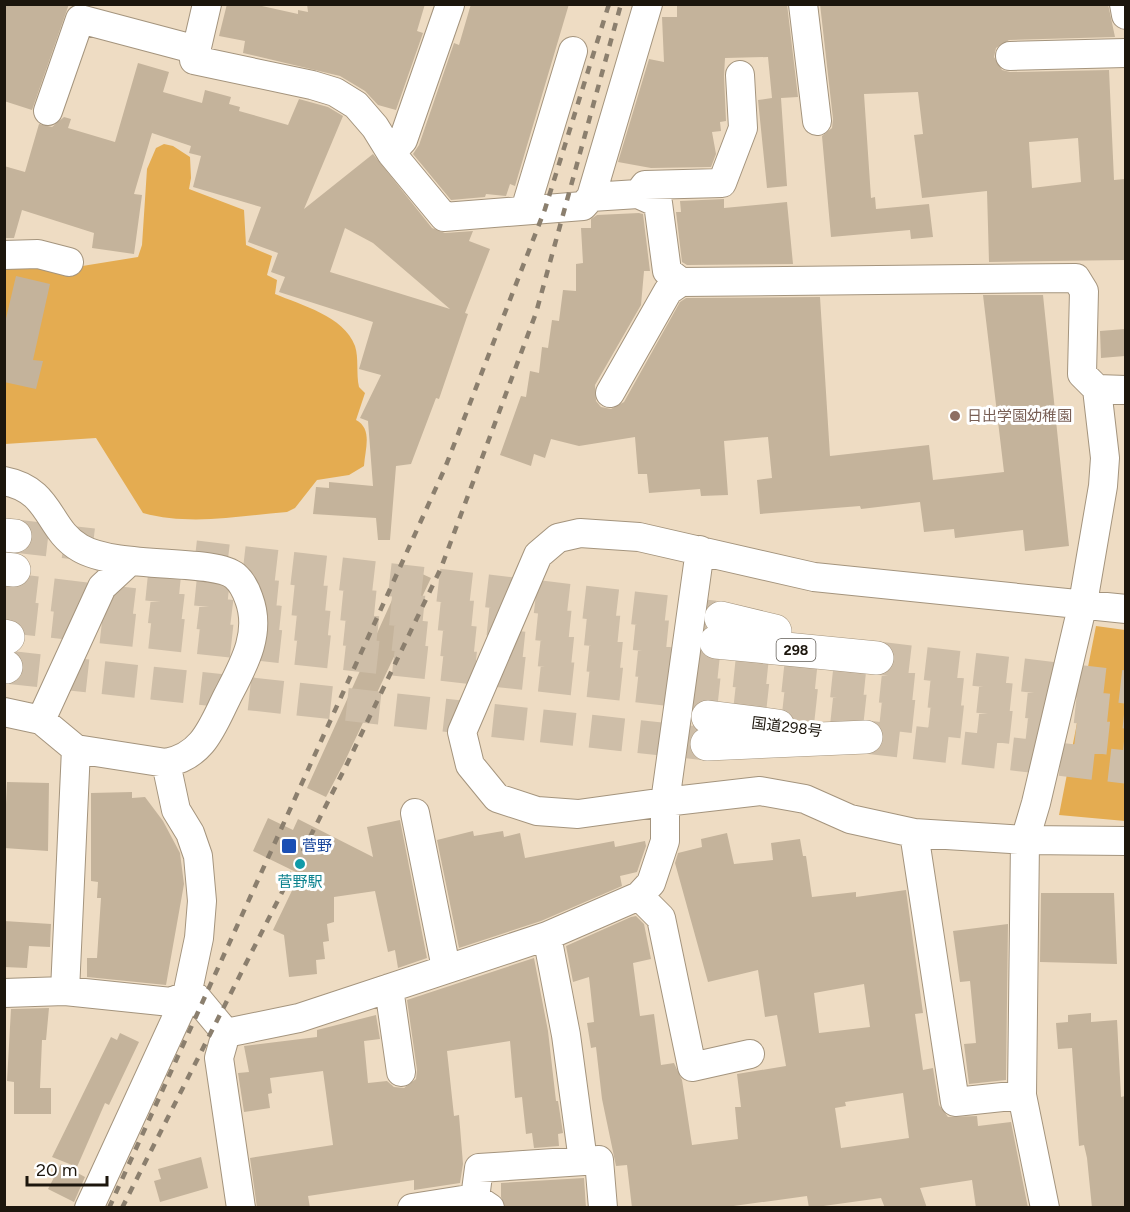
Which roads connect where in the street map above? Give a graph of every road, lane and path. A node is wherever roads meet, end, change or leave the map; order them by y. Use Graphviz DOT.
graph roads {
  1 [pos="207,4"];
  2 [pos="648,4"];
  3 [pos="803,4"];
  4 [pos="1124,4"];
  5 [pos="450,5"];
  6 [pos="1125,15"];
  7 [pos="197,50"];
  8 [pos="573,51"];
  9 [pos="1125,54"];
  10 [pos="1010,56"];
  11 [pos="740,75"];
  12 [pos="48,111"];
  13 [pos="817,121"];
  14 [pos="391,153"];
  15 [pos="638,194"];
  16 [pos="591,197"];
  17 [pos="525,210"];
  18 [pos="4,255"];
  19 [pos="69,262"];
  20 [pos="681,282"];
  21 [pos="1097,389"];
  22 [pos="1125,390"];
  23 [pos="610,393"];
  24 [pos="4,481"];
  25 [pos="700,550"];
  26 [pos="129,562"];
  27 [pos="1083,603"];
  28 [pos="1125,609"];
  29 [pos="718,630"];
  30 [pos="877,658"];
  31 [pos="4,712"];
  32 [pos="41,720"];
  33 [pos="707,731"];
  34 [pos="866,737"];
  35 [pos="76,749"];
  36 [pos="166,763"];
  37 [pos="665,802"];
  38 [pos="415,813"];
  39 [pos="914,833"];
  40 [pos="1025,840"];
  41 [pos="1125,841"];
  42 [pos="639,896"];
  43 [pos="547,936"];
  44 [pos="446,968"];
  45 [pos="389,988"];
  46 [pos="65,991"];
  47 [pos="4,993"];
  48 [pos="187,995"];
  49 [pos="226,1033"];
  50 [pos="750,1054"];
  51 [pos="401,1072"];
  52 [pos="1022,1095"];
  53 [pos="591,1160"];
  54 [pos="482,1203"];
  55 [pos="89,1208"];
  56 [pos="241,1208"];
  57 [pos="412,1208"];
  58 [pos="603,1208"];
  59 [pos="1046,1208"];
  1 -- 7 [label="street"];
  2 -- 16 [label="street"];
  3 -- 13 [label="street"];
  4 -- 6 [label="street"];
  5 -- 14 [label="street"];
  7 -- 12 [label="street"];
  7 -- 14 [label="street"];
  8 -- 17 [label="street"];
  9 -- 10 [label="street"];
  11 -- 15 [label="street"];
  14 -- 17 [label="street"];
  15 -- 16 [label="street"];
  15 -- 20 [label="street"];
  16 -- 17 [label="street"];
  18 -- 19 [label="street"];
  20 -- 21 [label="street"];
  20 -- 23 [label="street"];
  21 -- 22 [label="street"];
  21 -- 27 [label="street"];
  24 -- 26 [label="street"];
  25 -- 27 [label="street"];
  25 -- 37 [label="street"];
  25 -- 37 [label="street"];
  26 -- 32 [label="street"];
  26 -- 36 [label="street"];
  27 -- 28 [label="street"];
  27 -- 40 [label="street"];
  29 -- 30 [label="highway, 298"];
  31 -- 32 [label="street"];
  32 -- 35 [label="street"];
  33 -- 34 [label="highway"];
  35 -- 36 [label="street"];
  35 -- 46 [label="street"];
  36 -- 48 [label="street"];
  37 -- 39 [label="street"];
  37 -- 42 [label="street"];
  38 -- 44 [label="street"];
  39 -- 40 [label="street"];
  39 -- 52 [label="street"];
  40 -- 41 [label="street"];
  40 -- 52 [label="street"];
  42 -- 43 [label="street"];
  42 -- 50 [label="street"];
  43 -- 44 [label="street"];
  43 -- 53 [label="street"];
  44 -- 45 [label="street"];
  45 -- 49 [label="street"];
  45 -- 51 [label="street"];
  46 -- 47 [label="street"];
  46 -- 48 [label="street"];
  48 -- 49 [label="street"];
  48 -- 55 [label="street"];
  49 -- 56 [label="street"];
  52 -- 59 [label="street"];
  53 -- 54 [label="street"];
  53 -- 58 [label="street"];
  54 -- 57 [label="street"];
}
